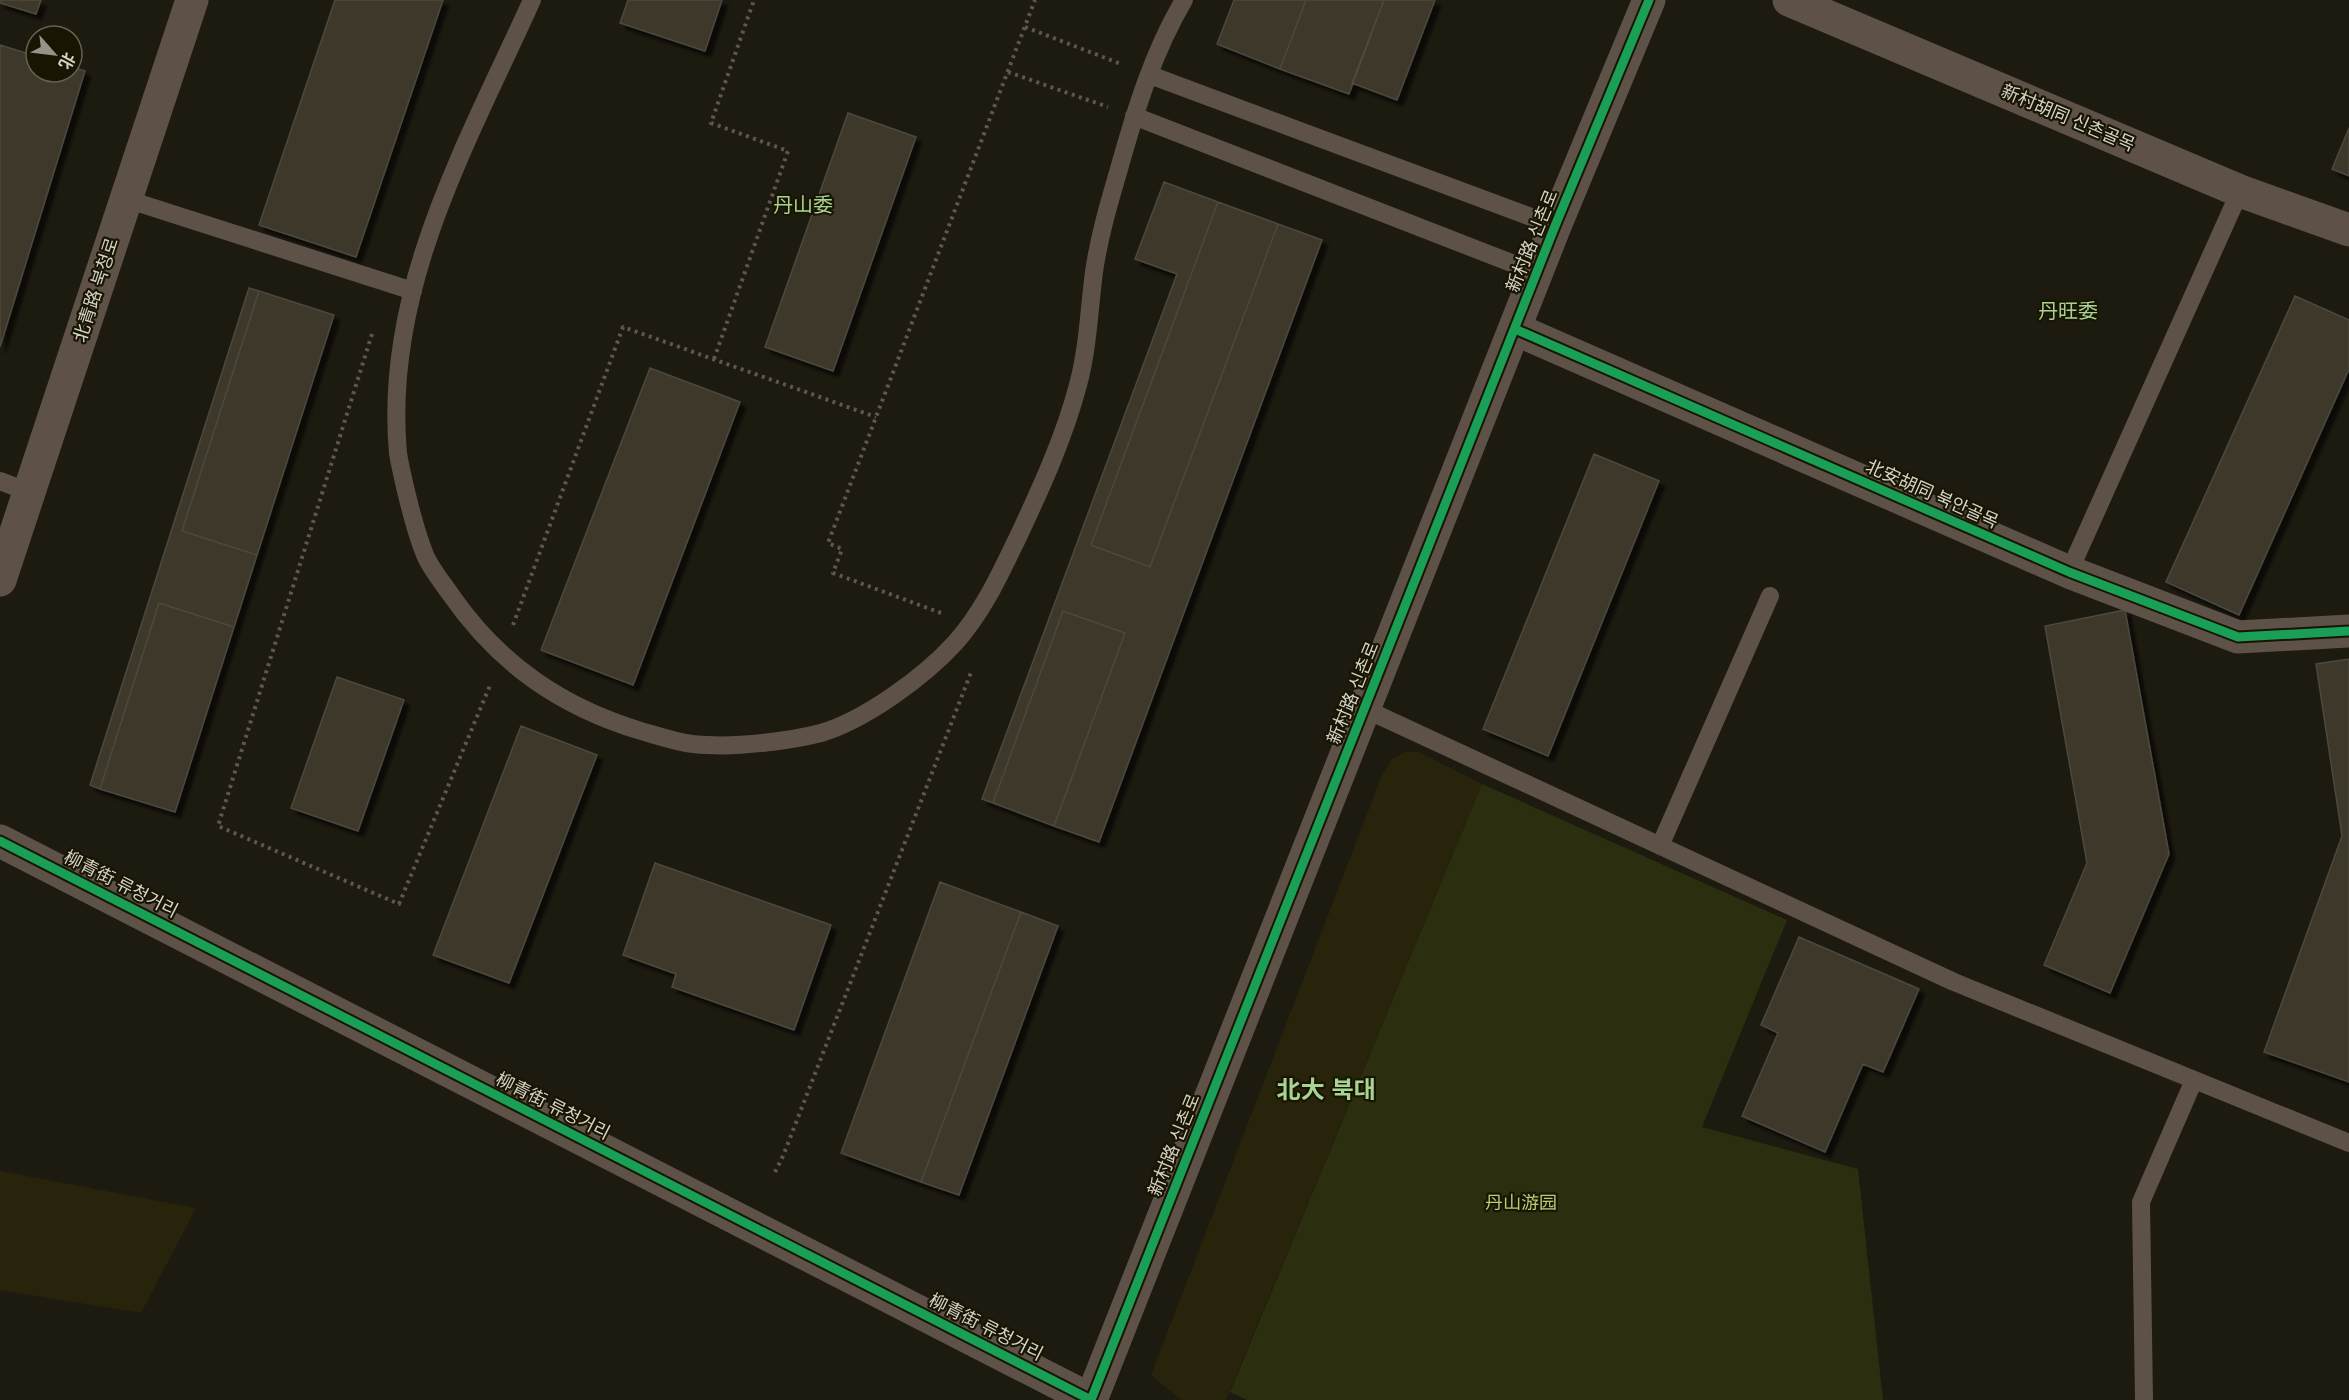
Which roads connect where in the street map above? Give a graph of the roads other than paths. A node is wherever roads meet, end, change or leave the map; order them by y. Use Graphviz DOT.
graph roads {
  1 [pos="192,0"];
  2 [pos="532,0"];
  3 [pos="1184,0"];
  4 [pos="1649,0"];
  5 [pos="1789,0"];
  6 [pos="1150,75"];
  7 [pos="1134,116"];
  8 [pos="2240,191"];
  9 [pos="126,199"];
  10 [pos="1555,226"];
  11 [pos="2349,230"];
  12 [pos="1538,273"];
  13 [pos="413,291"];
  14 [pos="1515,329"];
  15 [pos="15,486"];
  16 [pos="2069,572"];
  17 [pos="0,580"];
  18 [pos="1770,596"];
  19 [pos="2349,631"];
  20 [pos="1365,709"];
  21 [pos="0,841"];
  22 [pos="1660,846"];
  23 [pos="2194,1080"];
  24 [pos="2349,1143"];
  25 [pos="1091,1400"];
  26 [pos="2144,1400"];
  1 -- 9 [label="street, 北青路 북청로"];
  2 -- 13 [label="lane"];
  3 -- 6 [label="lane"];
  4 -- 10 [label="street, 新村路 신촌로"];
  5 -- 8 [label="street, 新村胡同 신촌골목"];
  6 -- 7 [label="lane"];
  6 -- 10 [label="lane"];
  7 -- 12 [label="lane"];
  7 -- 13 [label="lane"];
  8 -- 11 [label="street, 新村胡同 신촌골목"];
  8 -- 16 [label="lane"];
  9 -- 13 [label="lane"];
  9 -- 15 [label="street, 北青路 북청로"];
  10 -- 12 [label="street, 新村路 신촌로"];
  12 -- 14 [label="street, 新村路 신촌로"];
  14 -- 16 [label="street, 北安胡同 북안골목"];
  14 -- 20 [label="street, 新村路 신촌로"];
  15 -- 17 [label="street, 北青路 북청로"];
  16 -- 19 [label="street, 北安胡同 북안골목"];
  18 -- 22 [label="lane"];
  20 -- 22 [label="lane"];
  20 -- 25 [label="street, 新村路 신촌로"];
  21 -- 25 [label="street, 柳青街 류청거리"];
  22 -- 23 [label="lane"];
  23 -- 24 [label="lane"];
  23 -- 26 [label="lane"];
}
